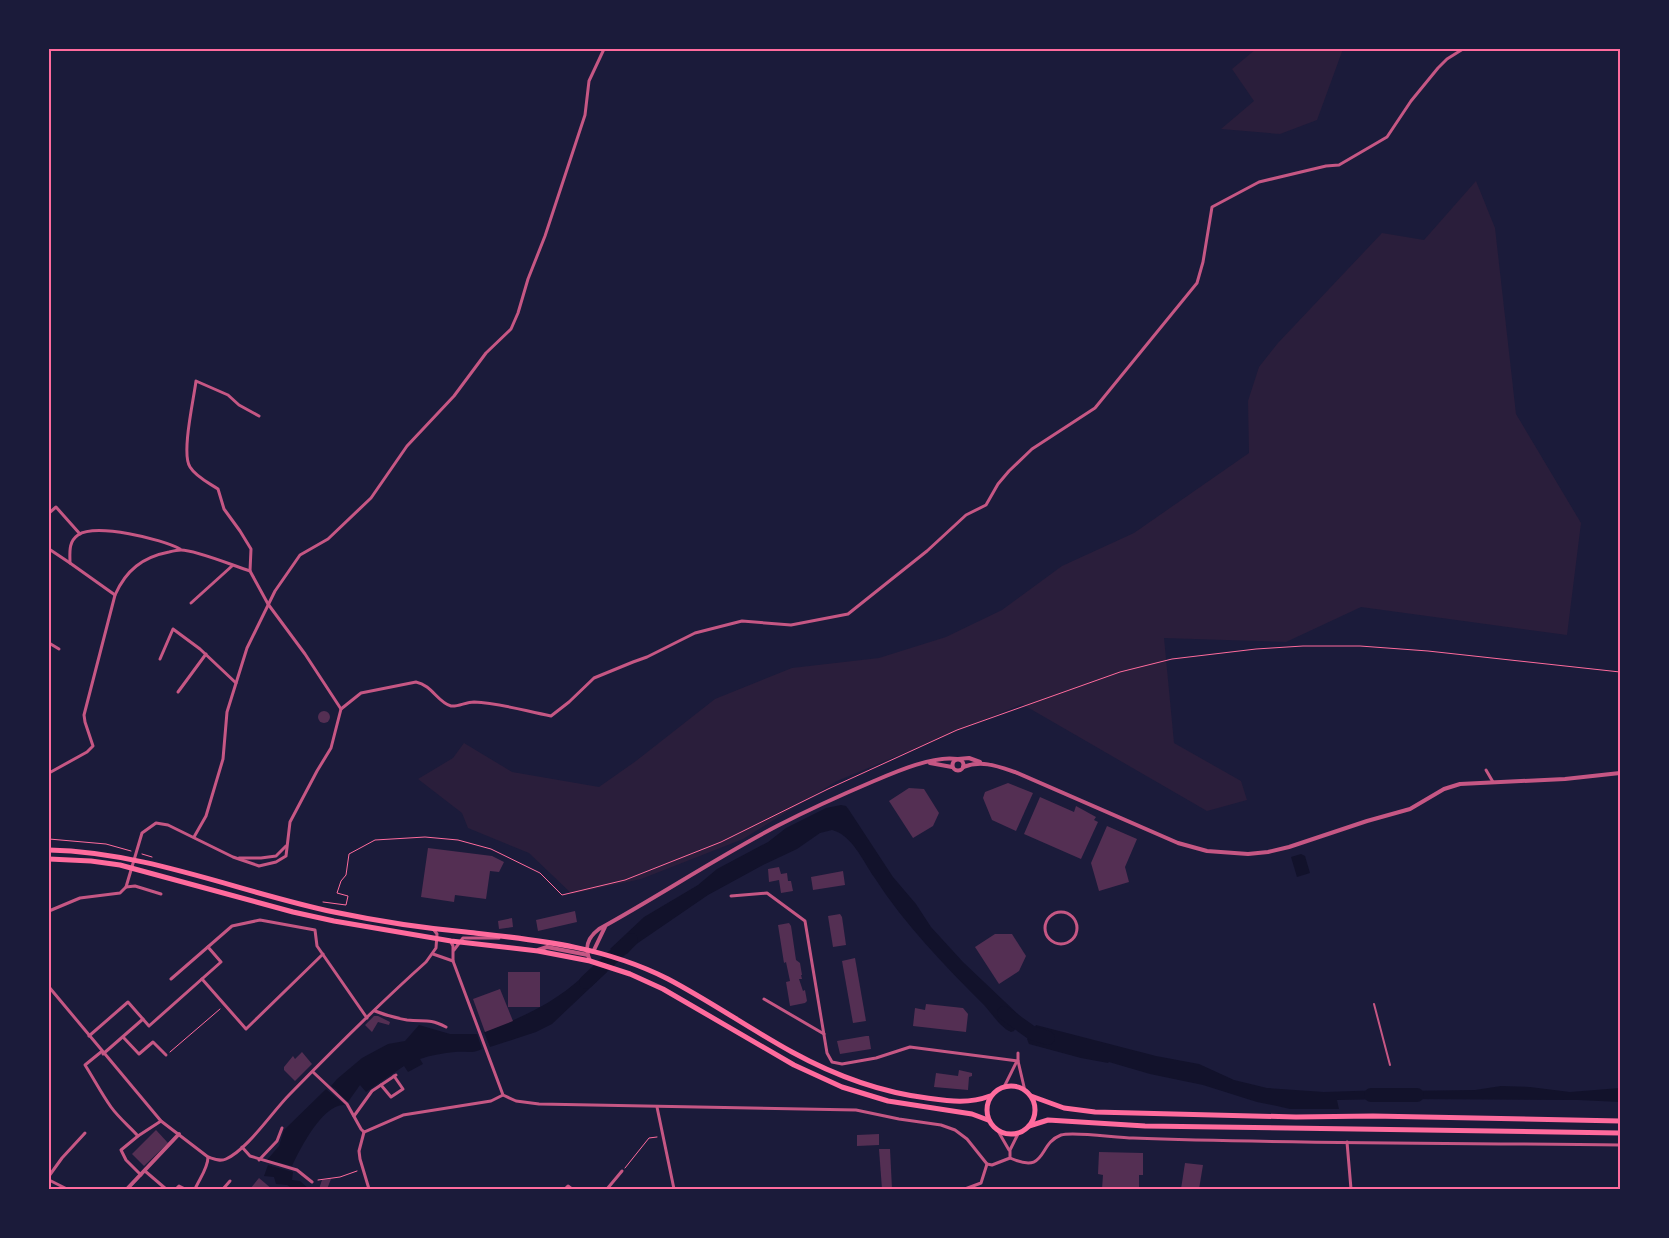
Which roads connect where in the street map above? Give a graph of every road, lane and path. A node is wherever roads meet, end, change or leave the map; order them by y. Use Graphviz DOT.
graph roads {
  1 [pos="604,49"];
  2 [pos="1463,49"];
  3 [pos="259,416"];
  4 [pos="49,514"];
  5 [pos="80,534"];
  6 [pos="49,549"];
  7 [pos="181,550"];
  8 [pos="70,563"];
  9 [pos="233,565"];
  10 [pos="250,571"];
  11 [pos="115,595"];
  12 [pos="191,603"];
  13 [pos="268,604"];
  14 [pos="49,643"];
  15 [pos="59,649"];
  16 [pos="206,654"];
  17 [pos="160,659"];
  18 [pos="1620,672"];
  19 [pos="236,683"];
  20 [pos="178,692"];
  21 [pos="340,709"];
  22 [pos="958,759"];
  23 [pos="928,763"];
  24 [pos="982,763"];
  25 [pos="952,767"];
  26 [pos="963,767"];
  27 [pos="1486,770"];
  28 [pos="49,773"];
  29 [pos="1620,773"];
  30 [pos="1493,782"];
  31 [pos="194,837"];
  32 [pos="287,846"];
  33 [pos="49,850"];
  34 [pos="233,858"];
  35 [pos="49,859"];
  36 [pos="126,885"];
  37 [pos="161,894"];
  38 [pos="732,896"];
  39 [pos="346,905"];
  40 [pos="49,911"];
  41 [pos="606,925"];
  42 [pos="432,927"];
  43 [pos="1045,928"];
  44 [pos="508,937"];
  45 [pos="438,938"];
  46 [pos="451,941"];
  47 [pos="459,942"];
  48 [pos="208,947"];
  49 [pos="453,951"];
  50 [pos="538,951"];
  51 [pos="594,951"];
  52 [pos="587,952"];
  53 [pos="323,954"];
  54 [pos="432,954"];
  55 [pos="453,961"];
  56 [pos="592,962"];
  57 [pos="171,979"];
  58 [pos="202,979"];
  59 [pos="49,987"];
  60 [pos="764,999"];
  61 [pos="1374,1004"];
  62 [pos="224,1005"];
  63 [pos="375,1011"];
  64 [pos="367,1018"];
  65 [pos="143,1019"];
  66 [pos="446,1027"];
  67 [pos="824,1034"];
  68 [pos="89,1036"];
  69 [pos="123,1037"];
  70 [pos="102,1053"];
  71 [pos="1018,1053"];
  72 [pos="166,1055"];
  73 [pos="1018,1061"];
  74 [pos="1390,1065"];
  75 [pos="313,1072"];
  76 [pos="381,1085"];
  77 [pos="1004,1087"];
  78 [pos="1025,1091"];
  79 [pos="504,1094"];
  80 [pos="990,1096"];
  81 [pos="1031,1096"];
  82 [pos="657,1107"];
  83 [pos="354,1116"];
  84 [pos="988,1120"];
  85 [pos="161,1121"];
  86 [pos="1620,1121"];
  87 [pos="1029,1126"];
  88 [pos="282,1128"];
  89 [pos="998,1131"];
  90 [pos="364,1132"];
  91 [pos="85,1133"];
  92 [pos="1620,1133"];
  93 [pos="180,1134"];
  94 [pos="1018,1134"];
  95 [pos="138,1136"];
  96 [pos="663,1136"];
  97 [pos="1348,1142"];
  98 [pos="1620,1145"];
  99 [pos="242,1147"];
  100 [pos="1010,1150"];
  101 [pos="208,1157"];
  102 [pos="1010,1158"];
  103 [pos="259,1160"];
  104 [pos="987,1164"];
  105 [pos="363,1168"];
  106 [pos="145,1171"];
  107 [pos="622,1171"];
  108 [pos="141,1175"];
  109 [pos="49,1176"];
  110 [pos="49,1180"];
  111 [pos="230,1181"];
  112 [pos="312,1182"];
  113 [pos="67,1189"];
  114 [pos="127,1189"];
  115 [pos="166,1189"];
  116 [pos="176,1189"];
  117 [pos="185,1189"];
  118 [pos="195,1189"];
  119 [pos="223,1189"];
  120 [pos="369,1189"];
  121 [pos="565,1189"];
  122 [pos="572,1189"];
  123 [pos="607,1189"];
  124 [pos="674,1189"];
  125 [pos="965,1189"];
  126 [pos="972,1189"];
  127 [pos="1351,1189"];
  1 -- 13 [label="street"];
  2 -- 21 [label="street"];
  3 -- 10 [label="street"];
  4 -- 5 [label="street"];
  5 -- 7 [label="street"];
  5 -- 8 [label="street"];
  6 -- 8 [label="street"];
  7 -- 9 [label="street"];
  7 -- 11 [label="street"];
  8 -- 11 [label="street"];
  9 -- 10 [label="street"];
  9 -- 12 [label="street"];
  10 -- 13 [label="street"];
  11 -- 28 [label="street"];
  13 -- 19 [label="street"];
  13 -- 21 [label="street"];
  14 -- 15 [label="street"];
  16 -- 17 [label="street"];
  16 -- 19 [label="street"];
  16 -- 20 [label="street"];
  18 -- 39 [label="path"];
  19 -- 31 [label="street"];
  21 -- 32 [label="street"];
  22 -- 23 [label="street"];
  22 -- 24 [label="street"];
  22 -- 25 [label="street"];
  22 -- 26 [label="street"];
  23 -- 25 [label="street"];
  23 -- 41 [label="street"];
  24 -- 26 [label="street"];
  24 -- 30 [label="street"];
  25 -- 26 [label="street"];
  27 -- 30 [label="street"];
  29 -- 30 [label="street"];
  31 -- 34 [label="street"];
  31 -- 36 [label="street"];
  32 -- 34 [label="street"];
  32 -- 34 [label="street"];
  33 -- 42 [label="main road"];
  35 -- 45 [label="main road"];
  36 -- 37 [label="street"];
  36 -- 40 [label="street"];
  38 -- 67 [label="street"];
  41 -- 51 [label="street"];
  41 -- 52 [label="street"];
  42 -- 44 [label="main road"];
  42 -- 45 [label="street"];
  43 -- 43 [label="street"];
  44 -- 47 [label="street"];
  44 -- 52 [label="main road"];
  45 -- 46 [label="main road"];
  45 -- 54 [label="street"];
  46 -- 47 [label="main road"];
  46 -- 49 [label="street"];
  47 -- 49 [label="street"];
  47 -- 50 [label="main road"];
  48 -- 53 [label="street"];
  48 -- 57 [label="street"];
  48 -- 58 [label="street"];
  49 -- 55 [label="street"];
  50 -- 52 [label="street"];
  50 -- 56 [label="main road"];
  51 -- 52 [label="main road"];
  51 -- 80 [label="main road"];
  52 -- 56 [label="street"];
  53 -- 62 [label="street"];
  53 -- 64 [label="street"];
  54 -- 55 [label="street"];
  54 -- 63 [label="street"];
  55 -- 79 [label="street"];
  56 -- 84 [label="main road"];
  58 -- 62 [label="street"];
  58 -- 65 [label="street"];
  59 -- 68 [label="street"];
  60 -- 67 [label="street"];
  61 -- 74 [label="lane"];
  62 -- 72 [label="path"];
  63 -- 64 [label="street"];
  63 -- 66 [label="street"];
  64 -- 75 [label="street"];
  65 -- 68 [label="street"];
  65 -- 70 [label="street"];
  67 -- 73 [label="street"];
  68 -- 70 [label="street"];
  69 -- 72 [label="street"];
  70 -- 85 [label="street"];
  70 -- 95 [label="street"];
  71 -- 73 [label="street"];
  73 -- 77 [label="street"];
  73 -- 78 [label="street"];
  75 -- 83 [label="street"];
  75 -- 99 [label="street"];
  76 -- 76 [label="street"];
  76 -- 83 [label="street"];
  77 -- 78 [label="main road"];
  77 -- 80 [label="main road"];
  78 -- 81 [label="main road"];
  79 -- 82 [label="street"];
  79 -- 90 [label="street"];
  80 -- 84 [label="main road"];
  81 -- 86 [label="main road"];
  81 -- 87 [label="main road"];
  82 -- 96 [label="street"];
  82 -- 104 [label="street"];
  83 -- 90 [label="street"];
  84 -- 89 [label="main road"];
  85 -- 93 [label="street"];
  85 -- 95 [label="street"];
  87 -- 92 [label="main road"];
  87 -- 94 [label="main road"];
  88 -- 103 [label="street"];
  89 -- 94 [label="main road"];
  89 -- 100 [label="street"];
  90 -- 105 [label="street"];
  91 -- 109 [label="street"];
  93 -- 101 [label="street"];
  93 -- 106 [label="street"];
  94 -- 100 [label="street"];
  95 -- 108 [label="street"];
  96 -- 107 [label="path"];
  96 -- 124 [label="street"];
  97 -- 98 [label="street"];
  97 -- 102 [label="street"];
  97 -- 127 [label="street"];
  99 -- 101 [label="street"];
  99 -- 103 [label="street"];
  100 -- 102 [label="street"];
  101 -- 118 [label="street"];
  102 -- 104 [label="street"];
  103 -- 112 [label="street"];
  104 -- 126 [label="street"];
  105 -- 112 [label="path"];
  105 -- 120 [label="street"];
  106 -- 108 [label="street"];
  106 -- 115 [label="street"];
  107 -- 123 [label="street"];
  108 -- 114 [label="street"];
  110 -- 113 [label="street"];
  111 -- 119 [label="street"];
  116 -- 117 [label="street"];
  121 -- 122 [label="street"];
  125 -- 126 [label="street"];
}
